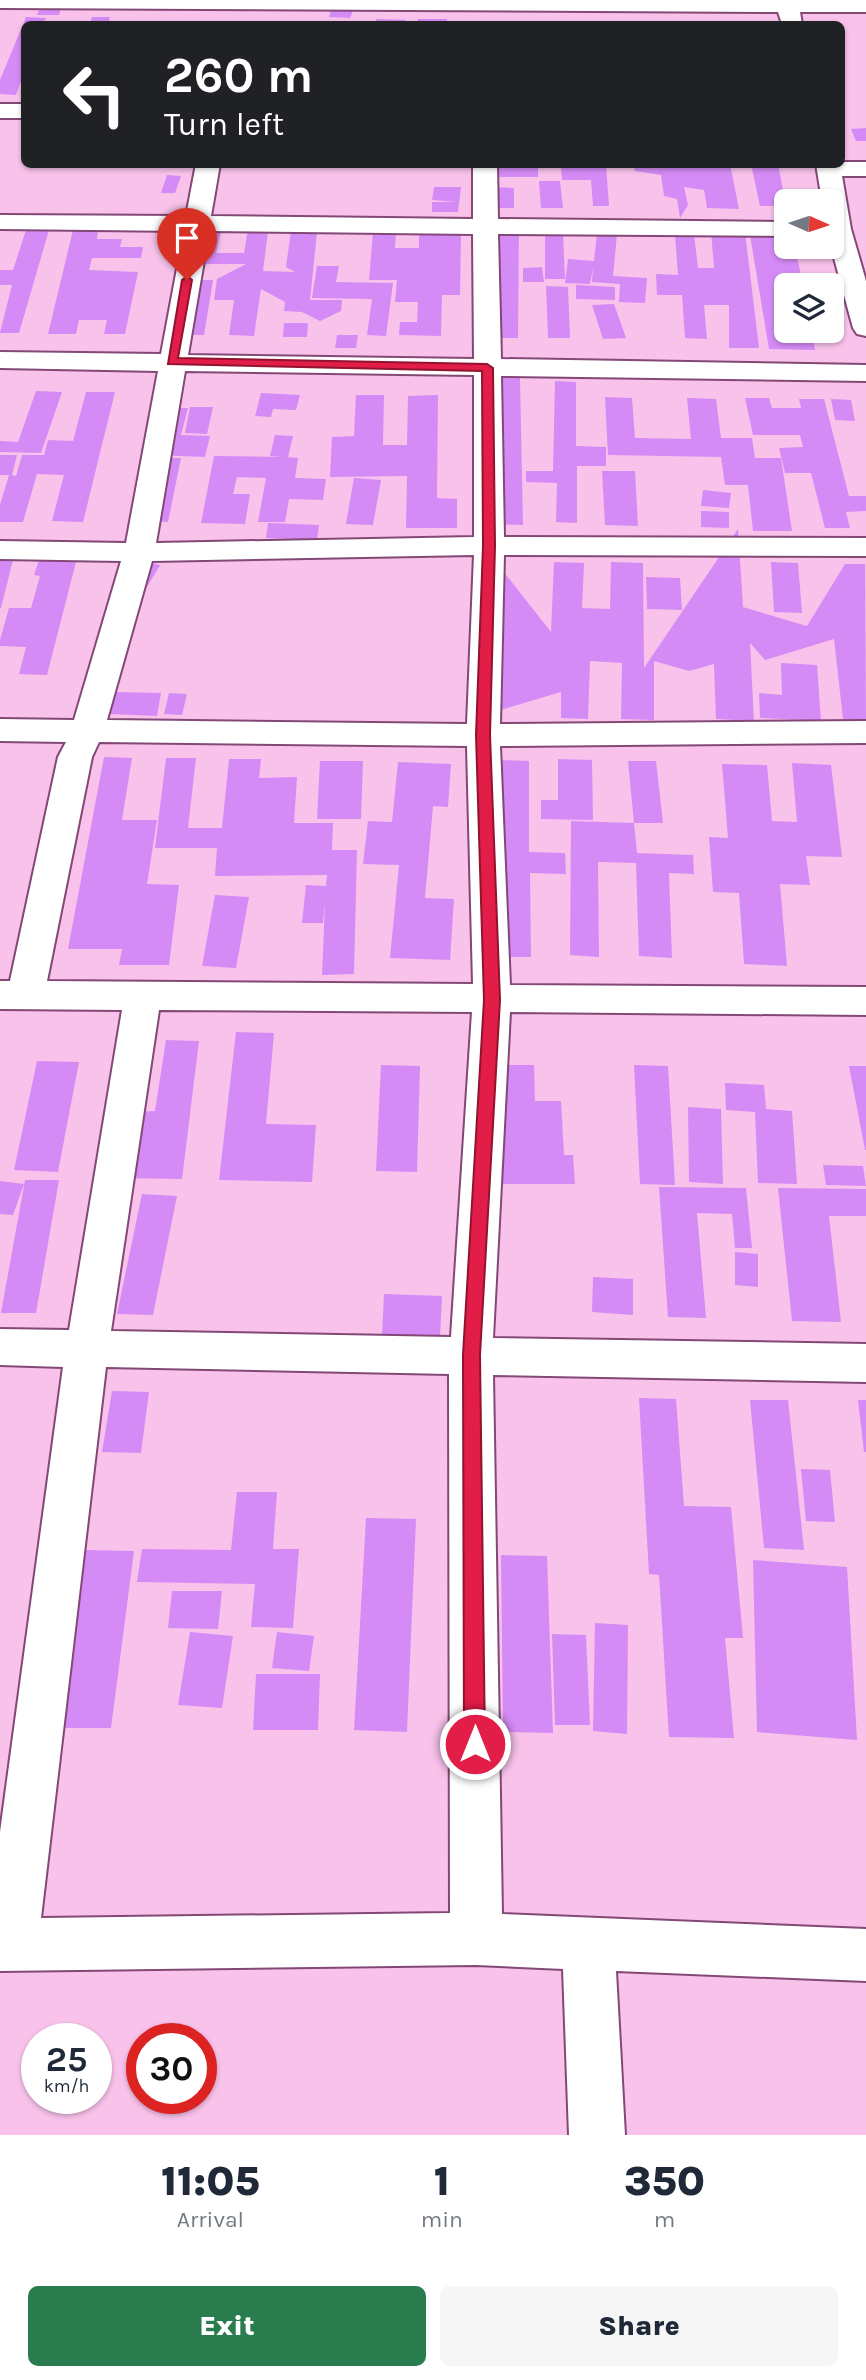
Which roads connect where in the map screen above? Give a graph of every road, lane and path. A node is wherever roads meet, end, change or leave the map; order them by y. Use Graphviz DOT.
graph roads {
  1 [pos="239,1"];
  2 [pos="485,1"];
  3 [pos="0,2"];
  4 [pos="866,6"];
  5 [pos="789,15"];
  6 [pos="236,21"];
  7 [pos="485,21"];
  8 [pos="0,111"];
  9 [pos="21,111"];
  10 [pos="207,168"];
  11 [pos="485,168"];
  12 [pos="828,168"];
  13 [pos="845,168"];
  14 [pos="866,169"];
  15 [pos="830,189"];
  16 [pos="0,222"];
  17 [pos="197,225"];
  18 [pos="486,226"];
  19 [pos="774,229"];
  20 [pos="844,229"];
  21 [pos="866,230"];
  22 [pos="844,258"];
  23 [pos="866,328"];
  24 [pos="0,360"];
  25 [pos="172,362"];
  26 [pos="487,368"];
  27 [pos="866,373"];
  28 [pos="489,546"];
  29 [pos="866,547"];
  30 [pos="0,550"];
  31 [pos="139,552"];
  32 [pos="0,730"];
  33 [pos="88,730"];
  34 [pos="866,732"];
  35 [pos="483,735"];
  36 [pos="143,994"];
  37 [pos="13,995"];
  38 [pos="492,1000"];
  39 [pos="866,1001"];
  40 [pos="0,1347"];
  41 [pos="87,1348"];
  42 [pos="471,1355"];
  43 [pos="866,1363"];
  44 [pos="476,1939"];
  45 [pos="588,1943"];
  46 [pos="5,1945"];
  47 [pos="866,1955"];
  48 [pos="597,2135"];
  1 -- 2 [label="street"];
  1 -- 3 [label="street"];
  1 -- 6 [label="street"];
  2 -- 5 [label="street"];
  2 -- 7 [label="street"];
  4 -- 5 [label="street"];
  8 -- 9 [label="street"];
  10 -- 17 [label="street"];
  11 -- 18 [label="street"];
  12 -- 15 [label="street"];
  13 -- 14 [label="street"];
  16 -- 17 [label="street"];
  17 -- 18 [label="street"];
  17 -- 25 [label="street"];
  18 -- 19 [label="street"];
  18 -- 26 [label="street"];
  20 -- 21 [label="street"];
  22 -- 23 [label="street"];
  24 -- 25 [label="street"];
  25 -- 26 [label="street"];
  25 -- 31 [label="street"];
  26 -- 27 [label="street"];
  26 -- 28 [label="street"];
  28 -- 29 [label="street"];
  28 -- 31 [label="street"];
  28 -- 35 [label="street"];
  30 -- 31 [label="street"];
  31 -- 33 [label="street"];
  32 -- 33 [label="street"];
  33 -- 35 [label="street"];
  33 -- 37 [label="street"];
  34 -- 35 [label="street"];
  35 -- 38 [label="street"];
  36 -- 37 [label="street"];
  36 -- 38 [label="street"];
  36 -- 41 [label="street"];
  38 -- 39 [label="street"];
  38 -- 42 [label="street"];
  40 -- 41 [label="street"];
  41 -- 42 [label="street"];
  41 -- 46 [label="street"];
  42 -- 43 [label="street"];
  42 -- 44 [label="street"];
  44 -- 45 [label="street"];
  44 -- 46 [label="street"];
  45 -- 47 [label="street"];
  45 -- 48 [label="street"];
}
